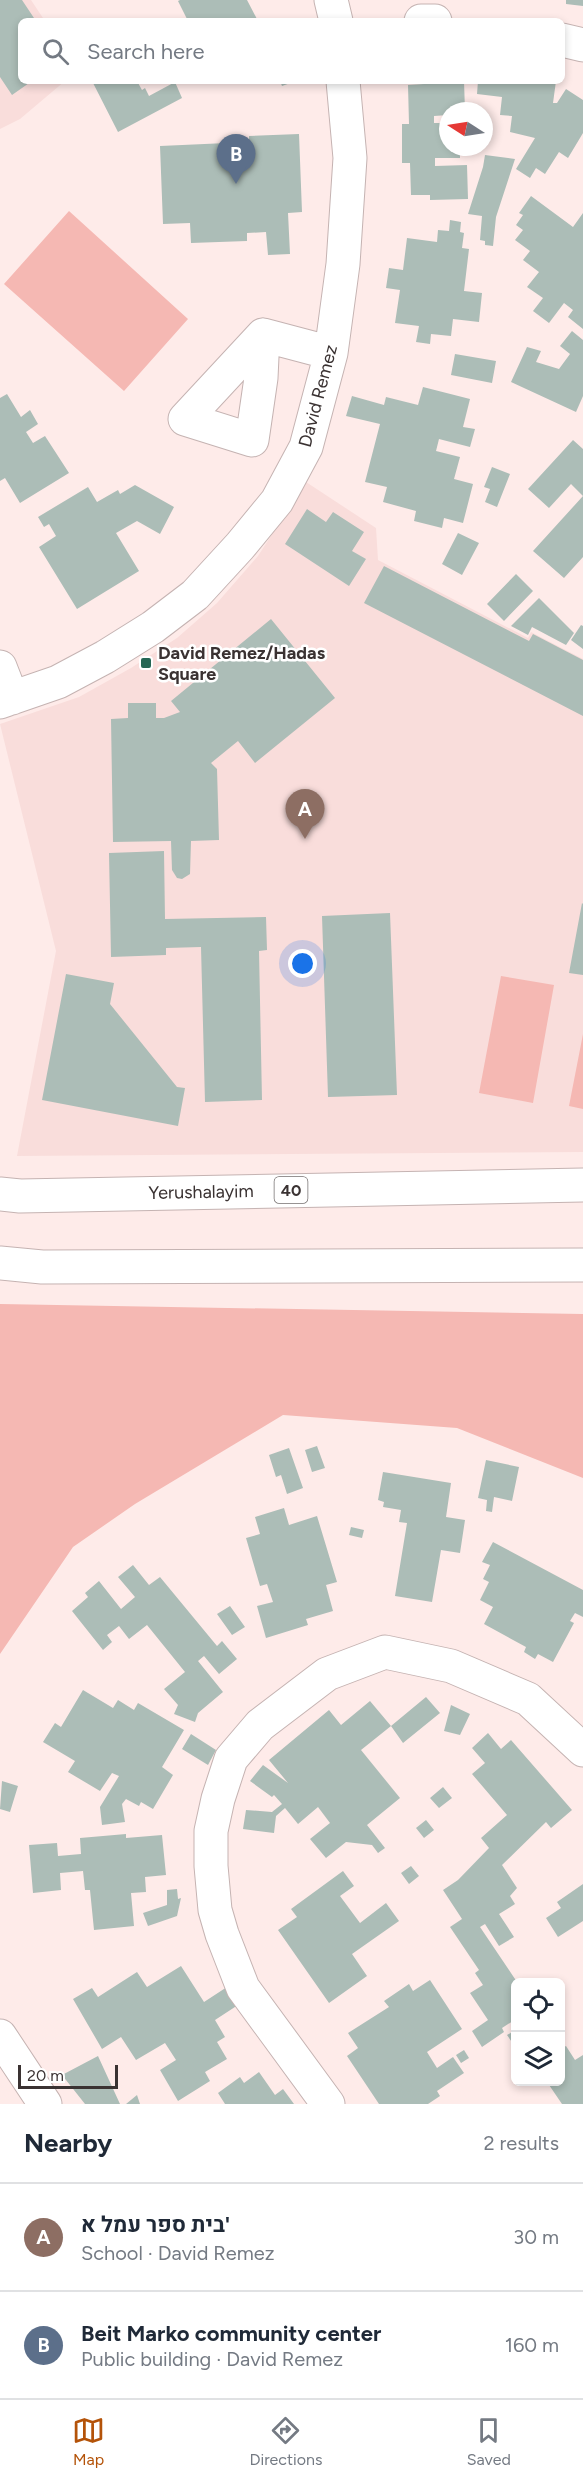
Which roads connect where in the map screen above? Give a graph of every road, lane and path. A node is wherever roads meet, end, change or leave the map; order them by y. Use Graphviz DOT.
graph roads {
  1 [pos="331,0"];
  2 [pos="335,18"];
  3 [pos="565,41"];
  4 [pos="583,45"];
  5 [pos="343,84"];
  6 [pos="263,335"];
  7 [pos="331,353"];
  8 [pos="0,667"];
  9 [pos="6,700"];
  10 [pos="583,1185"];
  11 [pos="0,1194"];
  12 [pos="0,1263"];
  13 [pos="583,1265"];
  14 [pos="583,1750"];
  15 [pos="0,2036"];
  16 [pos="45,2104"];
  17 [pos="328,2104"];
  1 -- 2 [label="main road"];
  3 -- 4 [label="main road"];
  5 -- 7 [label="main road, David Remez"];
  6 -- 7 [label="main road"];
  7 -- 9 [label="main road, David Remez"];
  8 -- 9 [label="main road"];
  10 -- 11 [label="main road, Yerushalayim / 40"];
  12 -- 13 [label="main road"];
  14 -- 17 [label="main road"];
  15 -- 16 [label="main road"];
}
